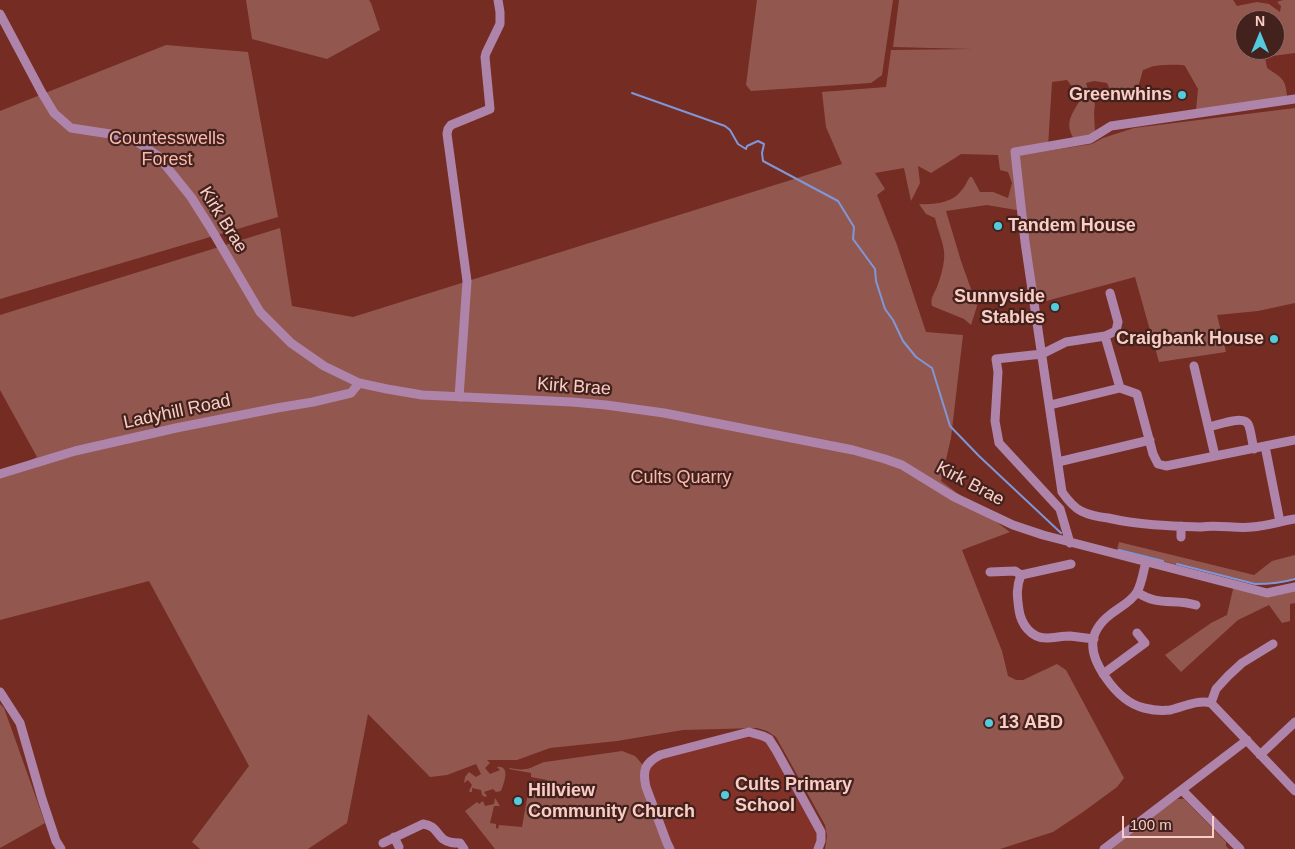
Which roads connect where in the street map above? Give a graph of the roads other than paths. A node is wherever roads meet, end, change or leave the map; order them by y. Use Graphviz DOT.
graph roads {
  1 [pos="498,0"];
  2 [pos="0,14"];
  3 [pos="1295,99"];
  4 [pos="1110,293"];
  5 [pos="1105,336"];
  6 [pos="1042,354"];
  7 [pos="1194,366"];
  8 [pos="359,383"];
  9 [pos="1120,388"];
  10 [pos="459,397"];
  11 [pos="1050,405"];
  12 [pos="1209,427"];
  13 [pos="1150,440"];
  14 [pos="1295,440"];
  15 [pos="1265,446"];
  16 [pos="1254,449"];
  17 [pos="1215,456"];
  18 [pos="1058,462"];
  19 [pos="0,474"];
  20 [pos="1295,518"];
  21 [pos="1280,522"];
  22 [pos="1181,526"];
  23 [pos="1181,537"];
  24 [pos="1070,543"];
  25 [pos="1146,562"];
  26 [pos="1066,563"];
  27 [pos="990,572"];
  28 [pos="1021,575"];
  29 [pos="1295,587"];
  30 [pos="1137,592"];
  31 [pos="1196,605"];
  32 [pos="1138,633"];
  33 [pos="1094,639"];
  34 [pos="1273,644"];
  35 [pos="1103,674"];
  36 [pos="0,692"];
  37 [pos="1211,704"];
  38 [pos="1295,722"];
  39 [pos="1247,740"];
  40 [pos="1260,755"];
  41 [pos="1182,790"];
  42 [pos="1295,791"];
  43 [pos="394,837"];
  44 [pos="383,843"];
  45 [pos="399,847"];
  46 [pos="58,848"];
  47 [pos="464,849"];
  48 [pos="670,849"];
  49 [pos="818,849"];
  50 [pos="1104,849"];
  51 [pos="1240,849"];
  1 -- 10 [label="street"];
  2 -- 8 [label="street, Kirk Brae"];
  3 -- 6 [label="street"];
  4 -- 5 [label="street"];
  5 -- 6 [label="street"];
  5 -- 9 [label="street"];
  6 -- 11 [label="street"];
  6 -- 24 [label="street"];
  7 -- 12 [label="street"];
  8 -- 10 [label="street, Kirk Brae"];
  8 -- 19 [label="street, Ladyhill Road"];
  9 -- 11 [label="street"];
  9 -- 13 [label="street"];
  10 -- 24 [label="street, Kirk Brae"];
  11 -- 18 [label="street"];
  12 -- 16 [label="street"];
  12 -- 17 [label="street"];
  13 -- 17 [label="street"];
  13 -- 18 [label="street"];
  14 -- 15 [label="street"];
  15 -- 16 [label="street"];
  15 -- 21 [label="street"];
  16 -- 17 [label="street"];
  18 -- 22 [label="street"];
  20 -- 21 [label="street"];
  21 -- 22 [label="street"];
  22 -- 23 [label="street"];
  24 -- 25 [label="street, Kirk Brae"];
  25 -- 29 [label="street, Kirk Brae"];
  25 -- 30 [label="street"];
  26 -- 28 [label="street"];
  27 -- 28 [label="street"];
  28 -- 33 [label="street"];
  30 -- 31 [label="street"];
  30 -- 33 [label="street"];
  32 -- 35 [label="street"];
  33 -- 35 [label="street"];
  34 -- 37 [label="street"];
  35 -- 37 [label="street"];
  36 -- 46 [label="street"];
  37 -- 39 [label="street"];
  38 -- 40 [label="street"];
  39 -- 40 [label="street"];
  39 -- 41 [label="street"];
  40 -- 42 [label="street"];
  41 -- 50 [label="street"];
  41 -- 51 [label="street"];
  43 -- 44 [label="street"];
  43 -- 45 [label="street"];
  43 -- 47 [label="street"];
  48 -- 49 [label="street"];
}
